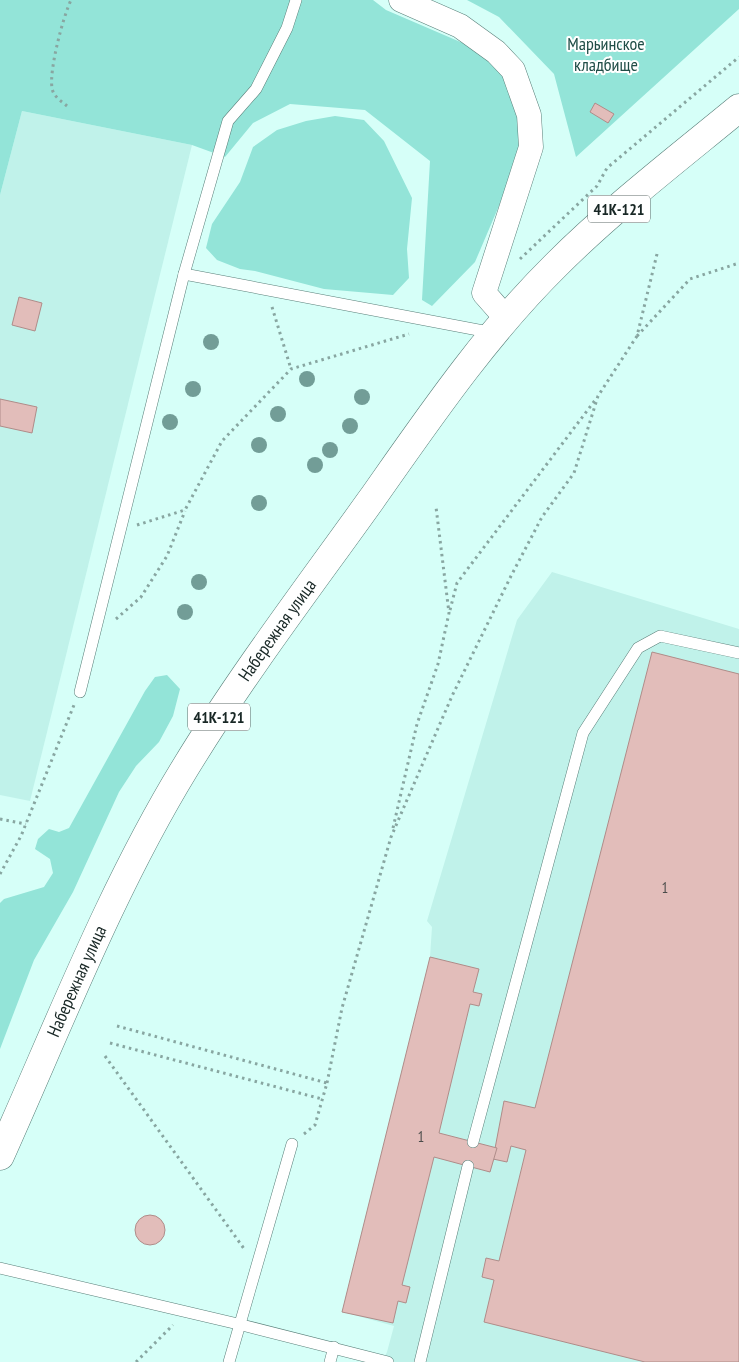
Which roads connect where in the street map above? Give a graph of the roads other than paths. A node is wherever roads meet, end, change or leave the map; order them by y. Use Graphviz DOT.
graph roads {
  1 [pos="296,0"];
  2 [pos="401,0"];
  3 [pos="739,108"];
  4 [pos="184,274"];
  5 [pos="500,325"];
  6 [pos="739,653"];
  7 [pos="80,692"];
  8 [pos="473,1142"];
  9 [pos="292,1144"];
  10 [pos="0,1156"];
  11 [pos="468,1166"];
  12 [pos="0,1268"];
  13 [pos="238,1324"];
  14 [pos="334,1347"];
  15 [pos="229,1362"];
  16 [pos="330,1362"];
  17 [pos="388,1362"];
  18 [pos="420,1362"];
  1 -- 4 [label="lane"];
  2 -- 5 [label="street"];
  3 -- 5 [label="main road, 41К-121"];
  4 -- 5 [label="lane"];
  4 -- 7 [label="lane"];
  5 -- 10 [label="main road, Набережная улица / 41К-121"];
  6 -- 8 [label="lane"];
  9 -- 13 [label="lane"];
  11 -- 18 [label="lane"];
  12 -- 13 [label="lane"];
  13 -- 14 [label="lane"];
  13 -- 15 [label="lane"];
  14 -- 16 [label="lane"];
  14 -- 17 [label="lane"];
}
